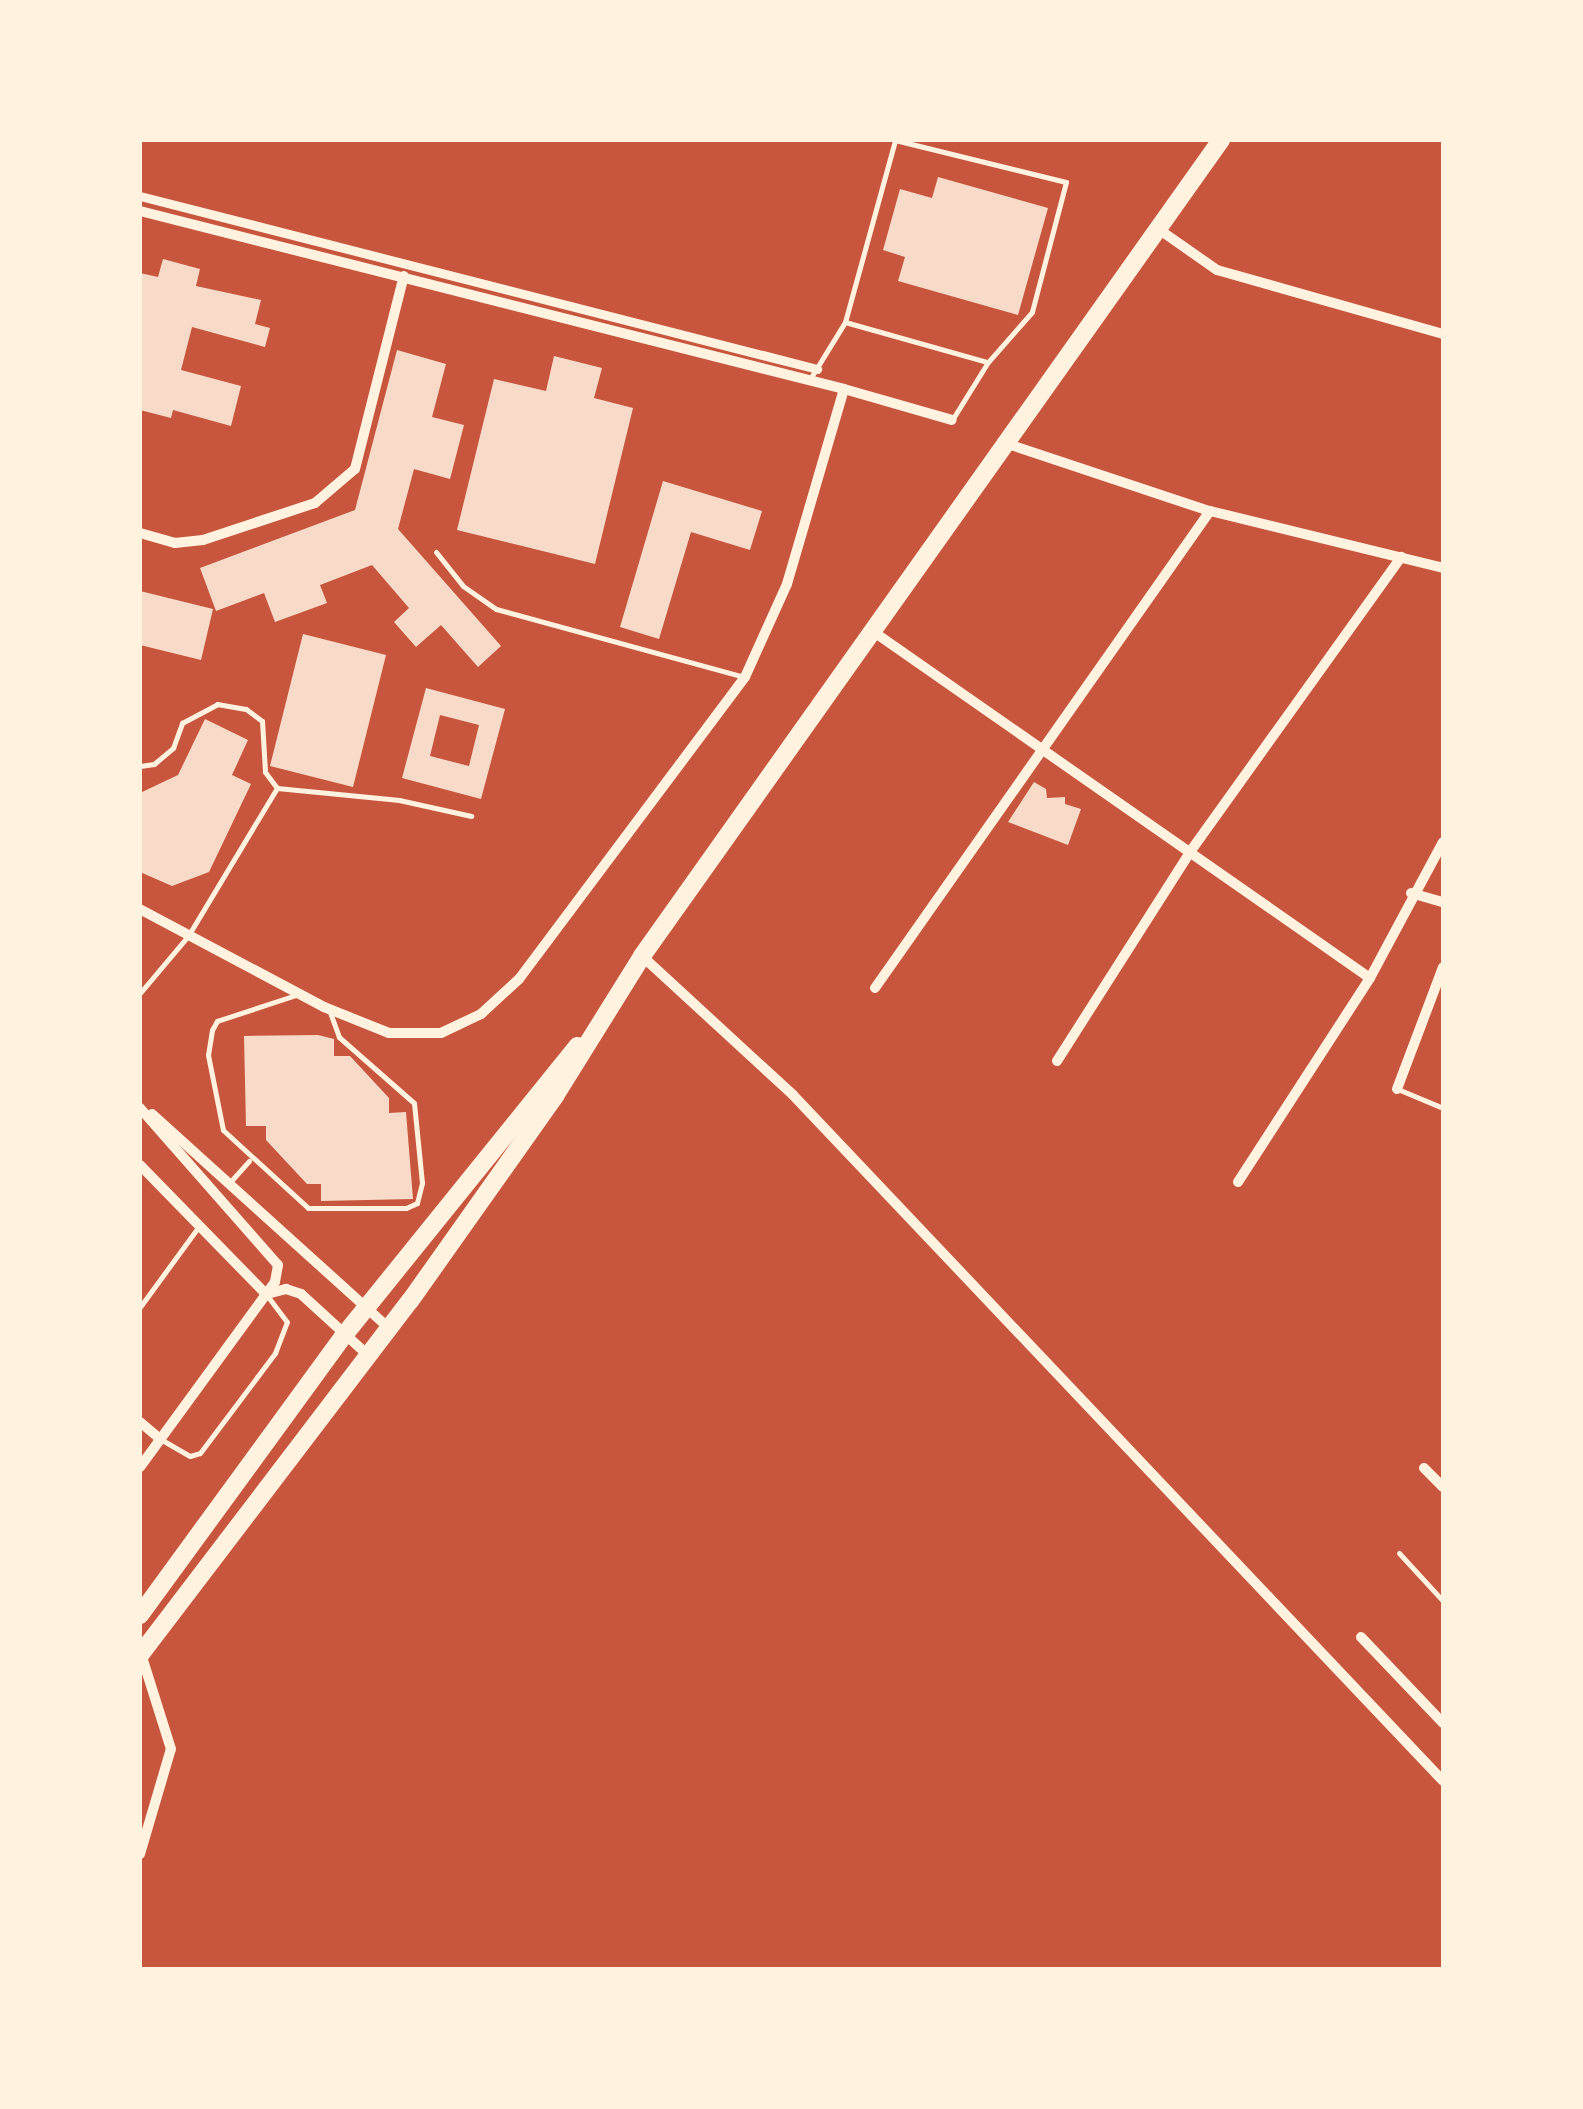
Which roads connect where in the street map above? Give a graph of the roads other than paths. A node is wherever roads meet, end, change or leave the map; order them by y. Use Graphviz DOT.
graph roads {
  1 [pos="1224,140"];
  2 [pos="140,196"];
  3 [pos="140,210"];
  4 [pos="1157,228"];
  5 [pos="404,276"];
  6 [pos="846,322"];
  7 [pos="1443,334"];
  8 [pos="988,362"];
  9 [pos="814,374"];
  10 [pos="844,389"];
  11 [pos="952,420"];
  12 [pos="1001,442"];
  13 [pos="1210,511"];
  14 [pos="140,533"];
  15 [pos="436,552"];
  16 [pos="1400,556"];
  17 [pos="1443,568"];
  18 [pos="871,630"];
  19 [pos="745,677"];
  20 [pos="1044,751"];
  21 [pos="140,766"];
  22 [pos="276,788"];
  23 [pos="471,816"];
  24 [pos="1443,842"];
  25 [pos="1190,852"];
  26 [pos="1411,893"];
  27 [pos="1443,902"];
  28 [pos="140,908"];
  29 [pos="188,936"];
  30 [pos="642,956"];
  31 [pos="1443,967"];
  32 [pos="1370,978"];
  33 [pos="875,988"];
  34 [pos="140,993"];
  35 [pos="298,994"];
  36 [pos="329,1009"];
  37 [pos="611,1009"];
  38 [pos="1057,1061"];
  39 [pos="1396,1089"];
  40 [pos="140,1106"];
  41 [pos="1443,1108"];
  42 [pos="249,1161"];
  43 [pos="140,1166"];
  44 [pos="231,1181"];
  45 [pos="1238,1182"];
  46 [pos="199,1226"];
  47 [pos="266,1294"];
  48 [pos="143,1297"];
  49 [pos="140,1307"];
  50 [pos="368,1308"];
  51 [pos="389,1328"];
  52 [pos="345,1334"];
  53 [pos="368,1356"];
  54 [pos="140,1422"];
  55 [pos="160,1439"];
  56 [pos="140,1468"];
  57 [pos="1424,1468"];
  58 [pos="1443,1488"];
  59 [pos="1399,1553"];
  60 [pos="1443,1600"];
  61 [pos="140,1615"];
  62 [pos="1361,1637"];
  63 [pos="140,1655"];
  64 [pos="1443,1723"];
  65 [pos="1443,1781"];
  66 [pos="140,1854"];
  1 -- 4 [label="main road"];
  2 -- 9 [label="street"];
  3 -- 5 [label="street"];
  4 -- 7 [label="street"];
  4 -- 12 [label="main road"];
  5 -- 9 [label="street"];
  5 -- 14 [label="street"];
  6 -- 8 [label="lane"];
  6 -- 8 [label="lane"];
  6 -- 9 [label="lane"];
  8 -- 11 [label="lane"];
  9 -- 10 [label="street"];
  10 -- 11 [label="street"];
  10 -- 19 [label="street"];
  12 -- 13 [label="street"];
  12 -- 18 [label="main road"];
  13 -- 16 [label="street"];
  13 -- 20 [label="street"];
  15 -- 19 [label="lane"];
  16 -- 17 [label="street"];
  16 -- 25 [label="street"];
  18 -- 20 [label="street"];
  18 -- 30 [label="main road"];
  19 -- 36 [label="street"];
  20 -- 25 [label="street"];
  20 -- 33 [label="street"];
  21 -- 22 [label="lane"];
  22 -- 23 [label="lane"];
  22 -- 29 [label="lane"];
  24 -- 26 [label="street"];
  25 -- 32 [label="street"];
  25 -- 38 [label="street"];
  26 -- 27 [label="street"];
  26 -- 32 [label="street"];
  28 -- 29 [label="street"];
  29 -- 34 [label="lane"];
  29 -- 35 [label="street"];
  30 -- 37 [label="main road"];
  30 -- 65 [label="street"];
  31 -- 39 [label="street"];
  32 -- 45 [label="street"];
  35 -- 36 [label="street"];
  35 -- 42 [label="lane"];
  36 -- 42 [label="lane"];
  37 -- 50 [label="main road"];
  37 -- 51 [label="main road"];
  39 -- 41 [label="lane"];
  40 -- 44 [label="street"];
  40 -- 47 [label="street"];
  42 -- 44 [label="lane"];
  43 -- 46 [label="street"];
  44 -- 50 [label="street"];
  46 -- 47 [label="street"];
  46 -- 48 [label="lane"];
  47 -- 52 [label="street"];
  47 -- 55 [label="street"];
  47 -- 55 [label="lane"];
  48 -- 49 [label="lane"];
  50 -- 51 [label="street"];
  50 -- 52 [label="main road"];
  51 -- 53 [label="main road"];
  52 -- 53 [label="street"];
  52 -- 61 [label="main road"];
  53 -- 63 [label="main road"];
  54 -- 55 [label="street"];
  55 -- 56 [label="street"];
  57 -- 58 [label="street"];
  59 -- 60 [label="lane"];
  62 -- 64 [label="street"];
  63 -- 66 [label="street"];
}
